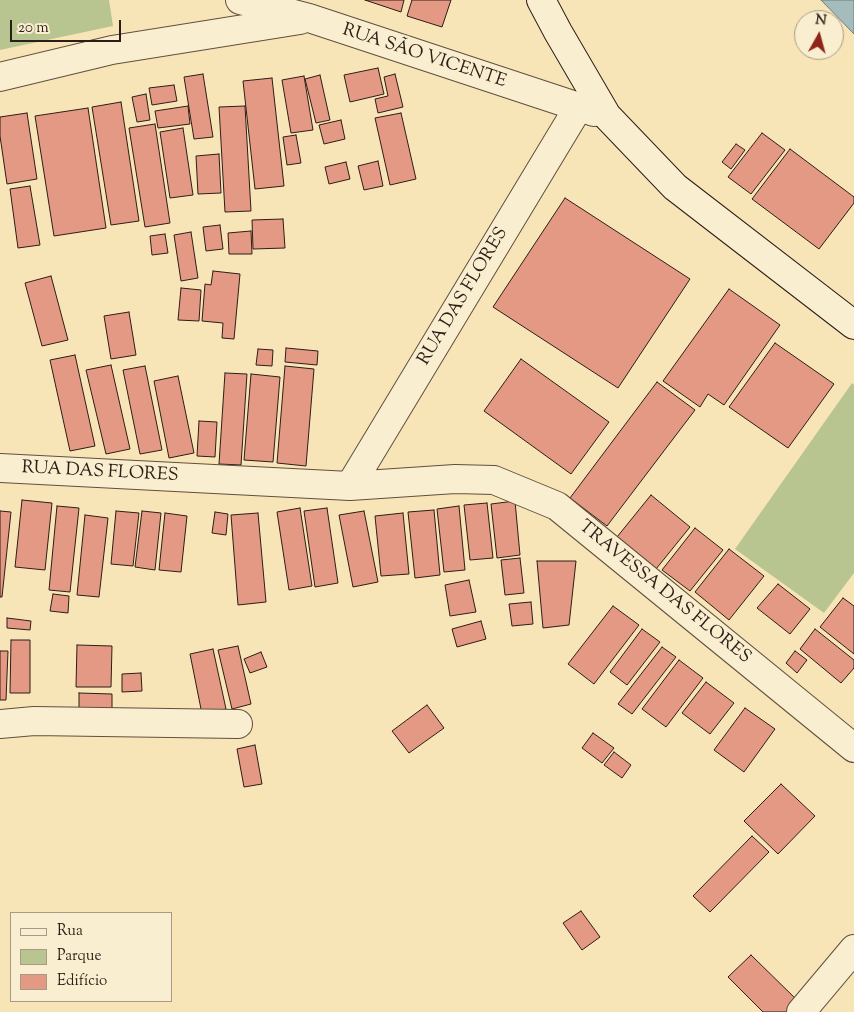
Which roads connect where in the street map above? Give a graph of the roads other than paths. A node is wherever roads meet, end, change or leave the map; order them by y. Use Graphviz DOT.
graph roads {
  1 [pos="240,0"];
  2 [pos="542,0"];
  3 [pos="308,18"];
  4 [pos="0,77"];
  5 [pos="578,108"];
  6 [pos="608,116"];
  7 [pos="854,325"];
  8 [pos="0,468"];
  9 [pos="455,479"];
  10 [pos="350,486"];
  11 [pos="0,724"];
  12 [pos="238,724"];
  13 [pos="854,748"];
  14 [pos="854,949"];
  15 [pos="801,1012"];
  1 -- 3 [label="street, RUA SÃO VICENTE"];
  2 -- 6 [label="street"];
  3 -- 4 [label="street"];
  3 -- 5 [label="street, RUA SÃO VICENTE"];
  5 -- 6 [label="street, RUA SÃO VICENTE"];
  5 -- 10 [label="street, RUA DAS FLORES"];
  6 -- 7 [label="street"];
  8 -- 10 [label="street, RUA DAS FLORES"];
  9 -- 10 [label="street, RUA DAS FLORES"];
  9 -- 13 [label="street, TRAVESSA DAS FLORES"];
  11 -- 12 [label="street"];
  14 -- 15 [label="street"];
}
